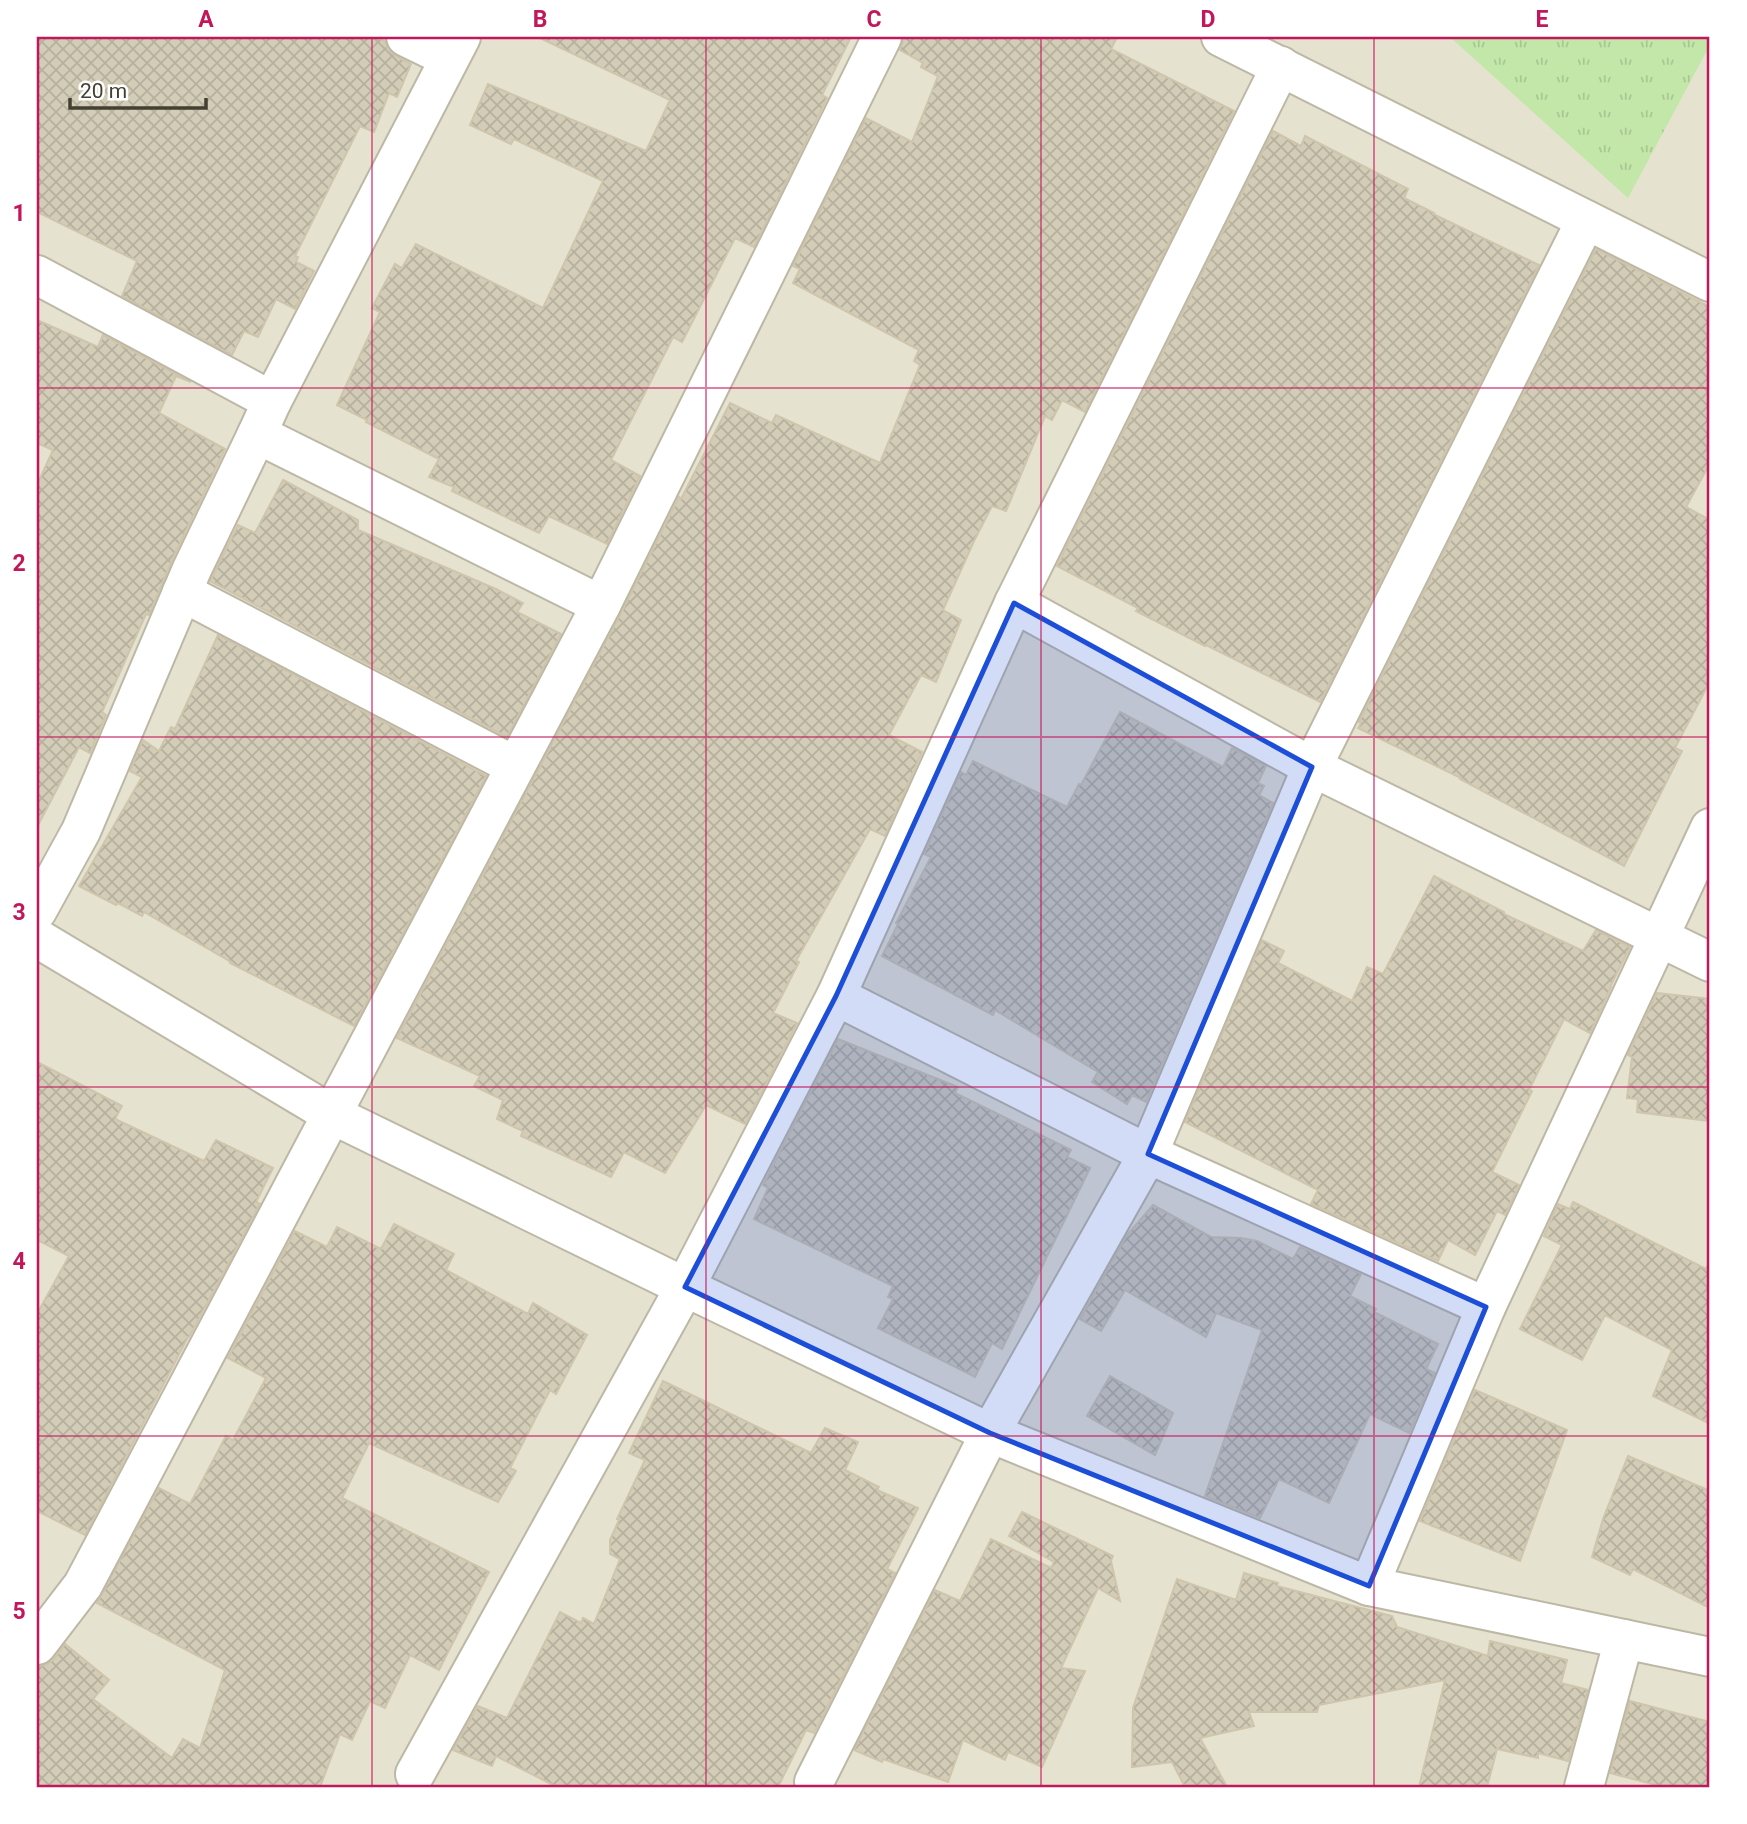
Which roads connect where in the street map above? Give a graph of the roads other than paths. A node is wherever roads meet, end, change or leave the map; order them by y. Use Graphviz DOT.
graph roads {
  1 [pos="406,37"];
  2 [pos="881,37"];
  3 [pos="1222,37"];
  4 [pos="455,48"];
  5 [pos="1281,66"];
  6 [pos="1587,220"];
  7 [pos="37,275"];
  8 [pos="1710,282"];
  9 [pos="264,417"];
  10 [pos="183,592"];
  11 [pos="1014,603"];
  12 [pos="601,605"];
  13 [pos="515,766"];
  14 [pos="1312,767"];
  15 [pos="1710,828"];
  16 [pos="37,911"];
  17 [pos="1660,936"];
  18 [pos="37,938"];
  19 [pos="1710,962"];
  20 [pos="836,996"];
  21 [pos="331,1114"];
  22 [pos="1148,1154"];
  23 [pos="685,1287"];
  24 [pos="1486,1307"];
  25 [pos="990,1433"];
  26 [pos="1369,1586"];
  27 [pos="1624,1639"];
  28 [pos="37,1645"];
  29 [pos="1710,1657"];
  30 [pos="415,1774"];
  31 [pos="814,1782"];
  32 [pos="1584,1787"];
  1 -- 4 [label="street"];
  2 -- 12 [label="street"];
  3 -- 5 [label="street"];
  4 -- 9 [label="street"];
  5 -- 6 [label="street"];
  5 -- 11 [label="street"];
  6 -- 8 [label="street"];
  6 -- 14 [label="street"];
  7 -- 9 [label="street"];
  9 -- 10 [label="street"];
  9 -- 12 [label="street"];
  10 -- 13 [label="street"];
  10 -- 16 [label="street"];
  11 -- 14 [label="street"];
  11 -- 20 [label="street"];
  12 -- 13 [label="street"];
  13 -- 21 [label="street"];
  14 -- 17 [label="street"];
  14 -- 22 [label="street"];
  15 -- 17 [label="street"];
  17 -- 19 [label="street"];
  17 -- 24 [label="street"];
  18 -- 21 [label="street"];
  20 -- 22 [label="street"];
  20 -- 23 [label="street"];
  21 -- 23 [label="street"];
  21 -- 28 [label="street"];
  22 -- 24 [label="street"];
  22 -- 25 [label="street"];
  23 -- 25 [label="street"];
  23 -- 30 [label="street"];
  24 -- 26 [label="street"];
  25 -- 26 [label="street"];
  25 -- 31 [label="street"];
  26 -- 27 [label="street"];
  27 -- 29 [label="street"];
  27 -- 32 [label="street"];
}
